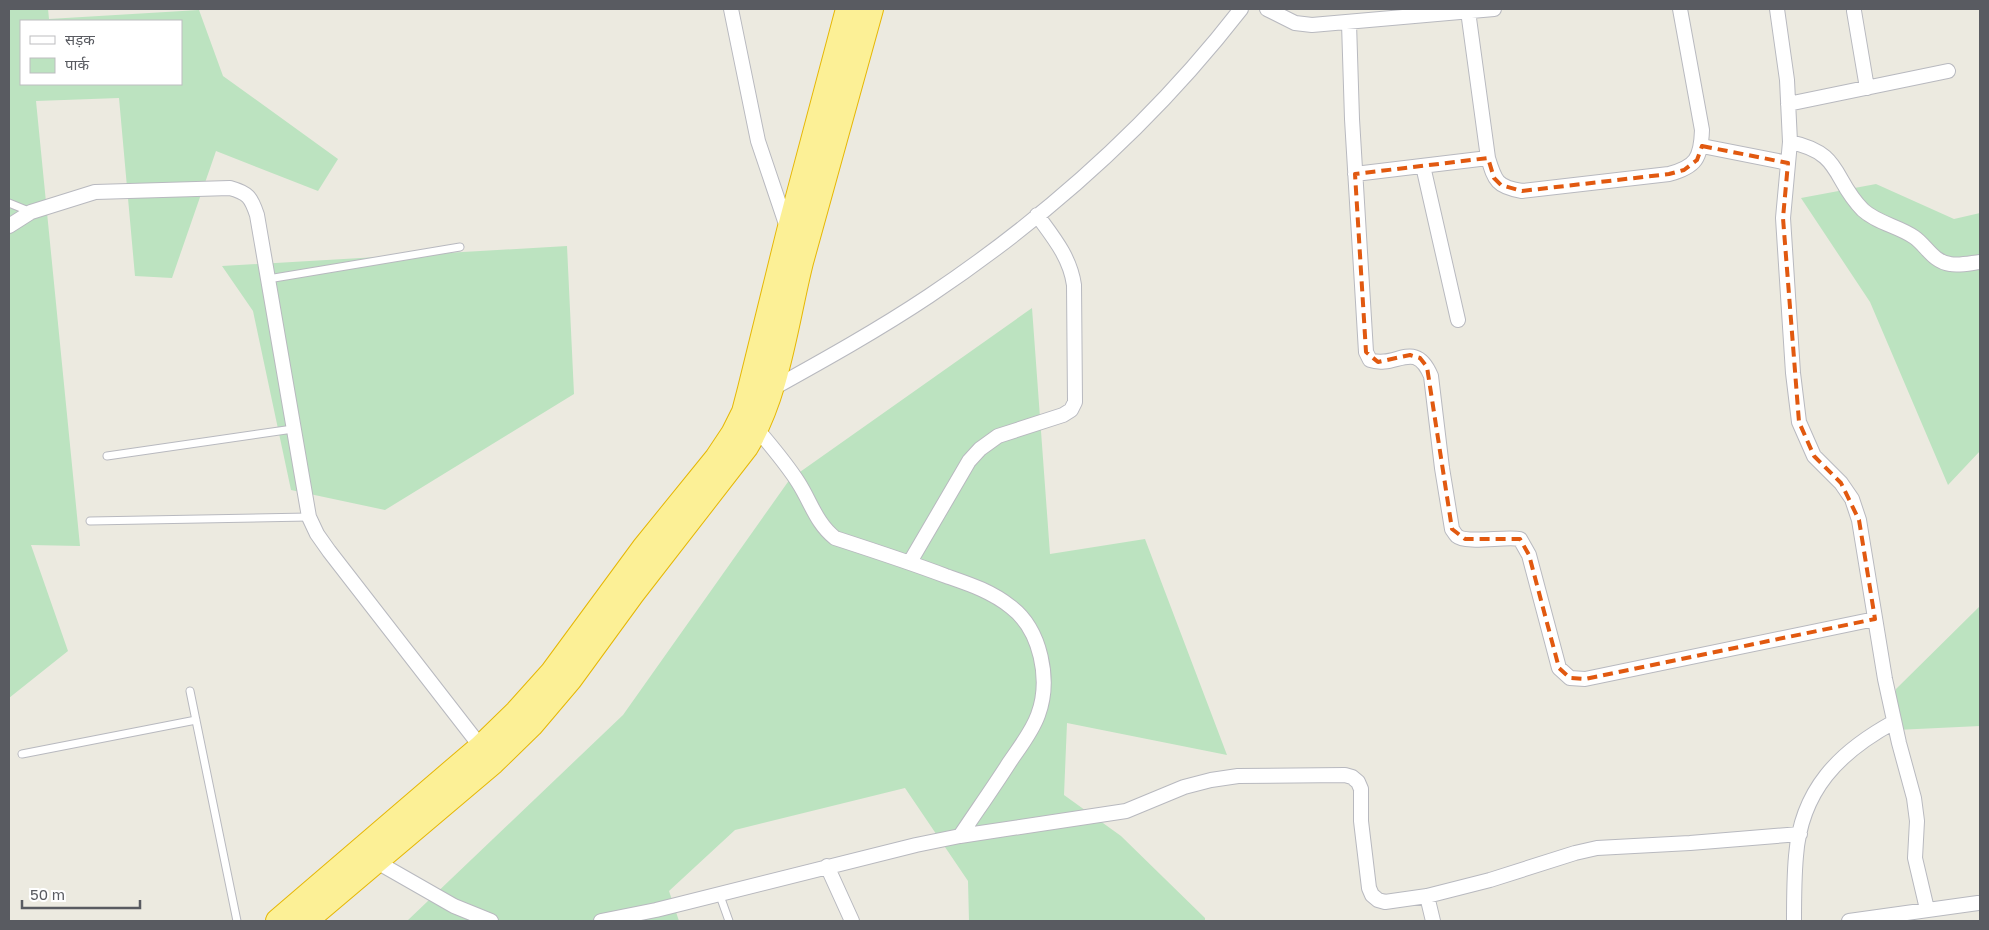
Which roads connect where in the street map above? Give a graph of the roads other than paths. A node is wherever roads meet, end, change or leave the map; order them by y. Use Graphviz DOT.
graph roads {
  1 [pos="731,9"];
  2 [pos="848,9"];
  3 [pos="871,9"];
  4 [pos="1241,9"];
  5 [pos="1267,9"];
  6 [pos="1494,9"];
  7 [pos="1680,9"];
  8 [pos="1777,9"];
  9 [pos="1468,11"];
  10 [pos="1854,11"];
  11 [pos="1350,22"];
  12 [pos="1948,71"];
  13 [pos="1867,88"];
  14 [pos="1788,104"];
  15 [pos="1790,142"];
  16 [pos="1702,146"];
  17 [pos="1488,158"];
  18 [pos="1788,163"];
  19 [pos="1423,166"];
  20 [pos="1356,174"];
  21 [pos="9,203"];
  22 [pos="31,212"];
  23 [pos="1037,215"];
  24 [pos="9,226"];
  25 [pos="789,231"];
  26 [pos="460,247"];
  27 [pos="1980,262"];
  28 [pos="268,279"];
  29 [pos="1458,320"];
  30 [pos="770,390"];
  31 [pos="293,429"];
  32 [pos="757,429"];
  33 [pos="107,456"];
  34 [pos="310,516"];
  35 [pos="90,521"];
  36 [pos="910,562"];
  37 [pos="1875,620"];
  38 [pos="190,691"];
  39 [pos="196,720"];
  40 [pos="1894,722"];
  41 [pos="481,747"];
  42 [pos="22,754"];
  43 [pos="1800,834"];
  44 [pos="960,836"];
  45 [pos="378,862"];
  46 [pos="827,866"];
  47 [pos="719,893"];
  48 [pos="1427,896"];
  49 [pos="1978,902"];
  50 [pos="1927,909"];
  51 [pos="1890,918"];
  52 [pos="236,921"];
  53 [pos="278,921"];
  54 [pos="305,921"];
  55 [pos="491,921"];
  56 [pos="601,921"];
  57 [pos="729,921"];
  58 [pos="852,921"];
  59 [pos="1433,921"];
  60 [pos="1794,921"];
  61 [pos="1849,921"];
  1 -- 25 [label="street"];
  2 -- 25 [label="highway"];
  3 -- 30 [label="highway"];
  4 -- 23 [label="street"];
  5 -- 11 [label="street"];
  6 -- 9 [label="street"];
  7 -- 16 [label="street"];
  8 -- 14 [label="street"];
  9 -- 11 [label="street"];
  9 -- 17 [label="street"];
  10 -- 13 [label="street"];
  11 -- 20 [label="street"];
  12 -- 13 [label="street"];
  13 -- 14 [label="street"];
  14 -- 15 [label="street"];
  15 -- 18 [label="street"];
  15 -- 27 [label="street"];
  16 -- 17 [label="street"];
  16 -- 18 [label="street"];
  17 -- 19 [label="street"];
  18 -- 37 [label="street"];
  19 -- 20 [label="street"];
  19 -- 29 [label="street"];
  20 -- 37 [label="street"];
  21 -- 22 [label="lane"];
  22 -- 24 [label="street"];
  22 -- 28 [label="street"];
  23 -- 30 [label="street"];
  23 -- 36 [label="street"];
  25 -- 41 [label="highway"];
  26 -- 28 [label="lane"];
  28 -- 31 [label="street"];
  30 -- 32 [label="highway"];
  31 -- 33 [label="lane"];
  31 -- 34 [label="street"];
  32 -- 36 [label="street"];
  32 -- 45 [label="highway"];
  34 -- 35 [label="lane"];
  34 -- 41 [label="street"];
  36 -- 44 [label="street"];
  37 -- 40 [label="street"];
  38 -- 39 [label="lane"];
  39 -- 42 [label="lane"];
  39 -- 52 [label="lane"];
  40 -- 43 [label="street"];
  40 -- 50 [label="street"];
  41 -- 53 [label="highway"];
  43 -- 48 [label="street"];
  43 -- 60 [label="street"];
  44 -- 46 [label="street"];
  44 -- 48 [label="street"];
  45 -- 54 [label="highway"];
  45 -- 55 [label="street"];
  46 -- 47 [label="street"];
  46 -- 58 [label="street"];
  47 -- 56 [label="street"];
  47 -- 57 [label="lane"];
  48 -- 59 [label="street"];
  49 -- 50 [label="street"];
  50 -- 51 [label="street"];
  51 -- 61 [label="street"];
}
